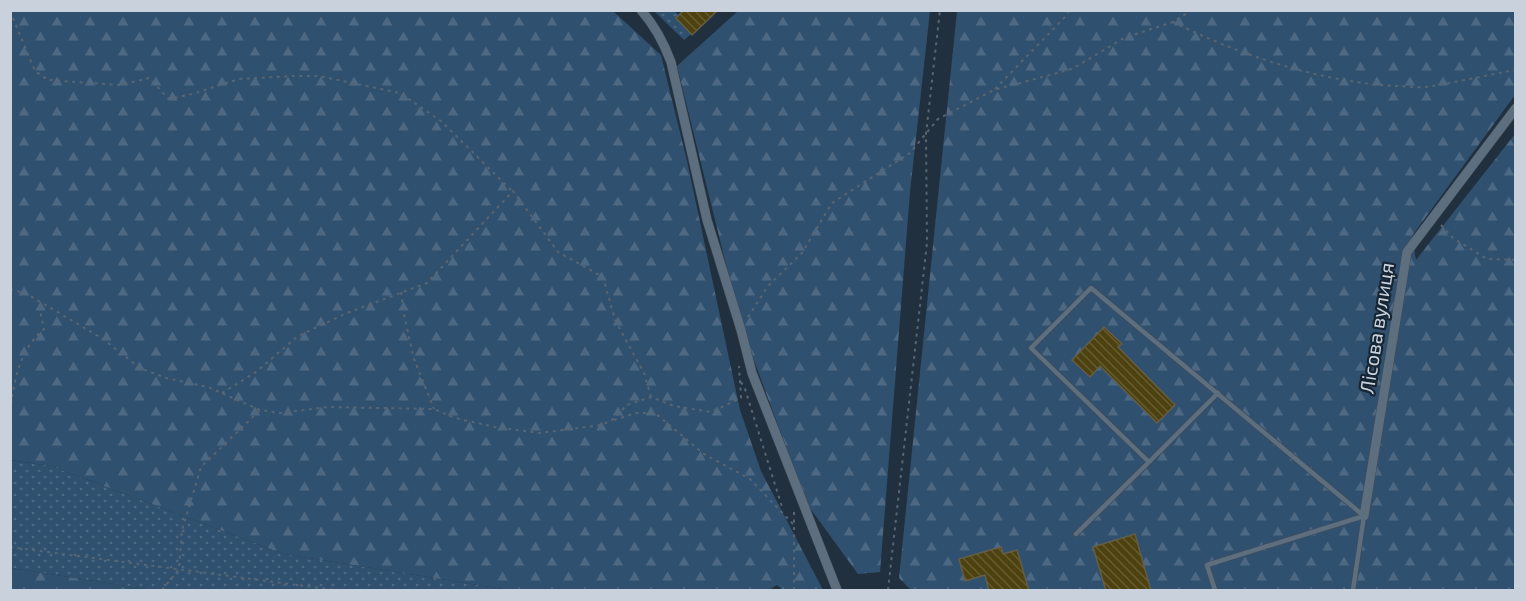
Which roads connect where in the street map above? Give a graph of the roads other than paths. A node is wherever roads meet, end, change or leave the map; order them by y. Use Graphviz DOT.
graph roads {
  1 [pos="641,10"];
  2 [pos="1515,108"];
  3 [pos="1218,393"];
  4 [pos="1149,462"];
  5 [pos="1364,516"];
  6 [pos="1076,534"];
  7 [pos="837,591"];
  8 [pos="1215,591"];
  9 [pos="1353,591"];
  1 -- 7 [label="street"];
  2 -- 5 [label="street, Лісова вулиця"];
  3 -- 4 [label="lane"];
  3 -- 4 [label="lane"];
  3 -- 5 [label="lane"];
  4 -- 6 [label="lane"];
  5 -- 8 [label="lane"];
  5 -- 9 [label="lane"];
}
